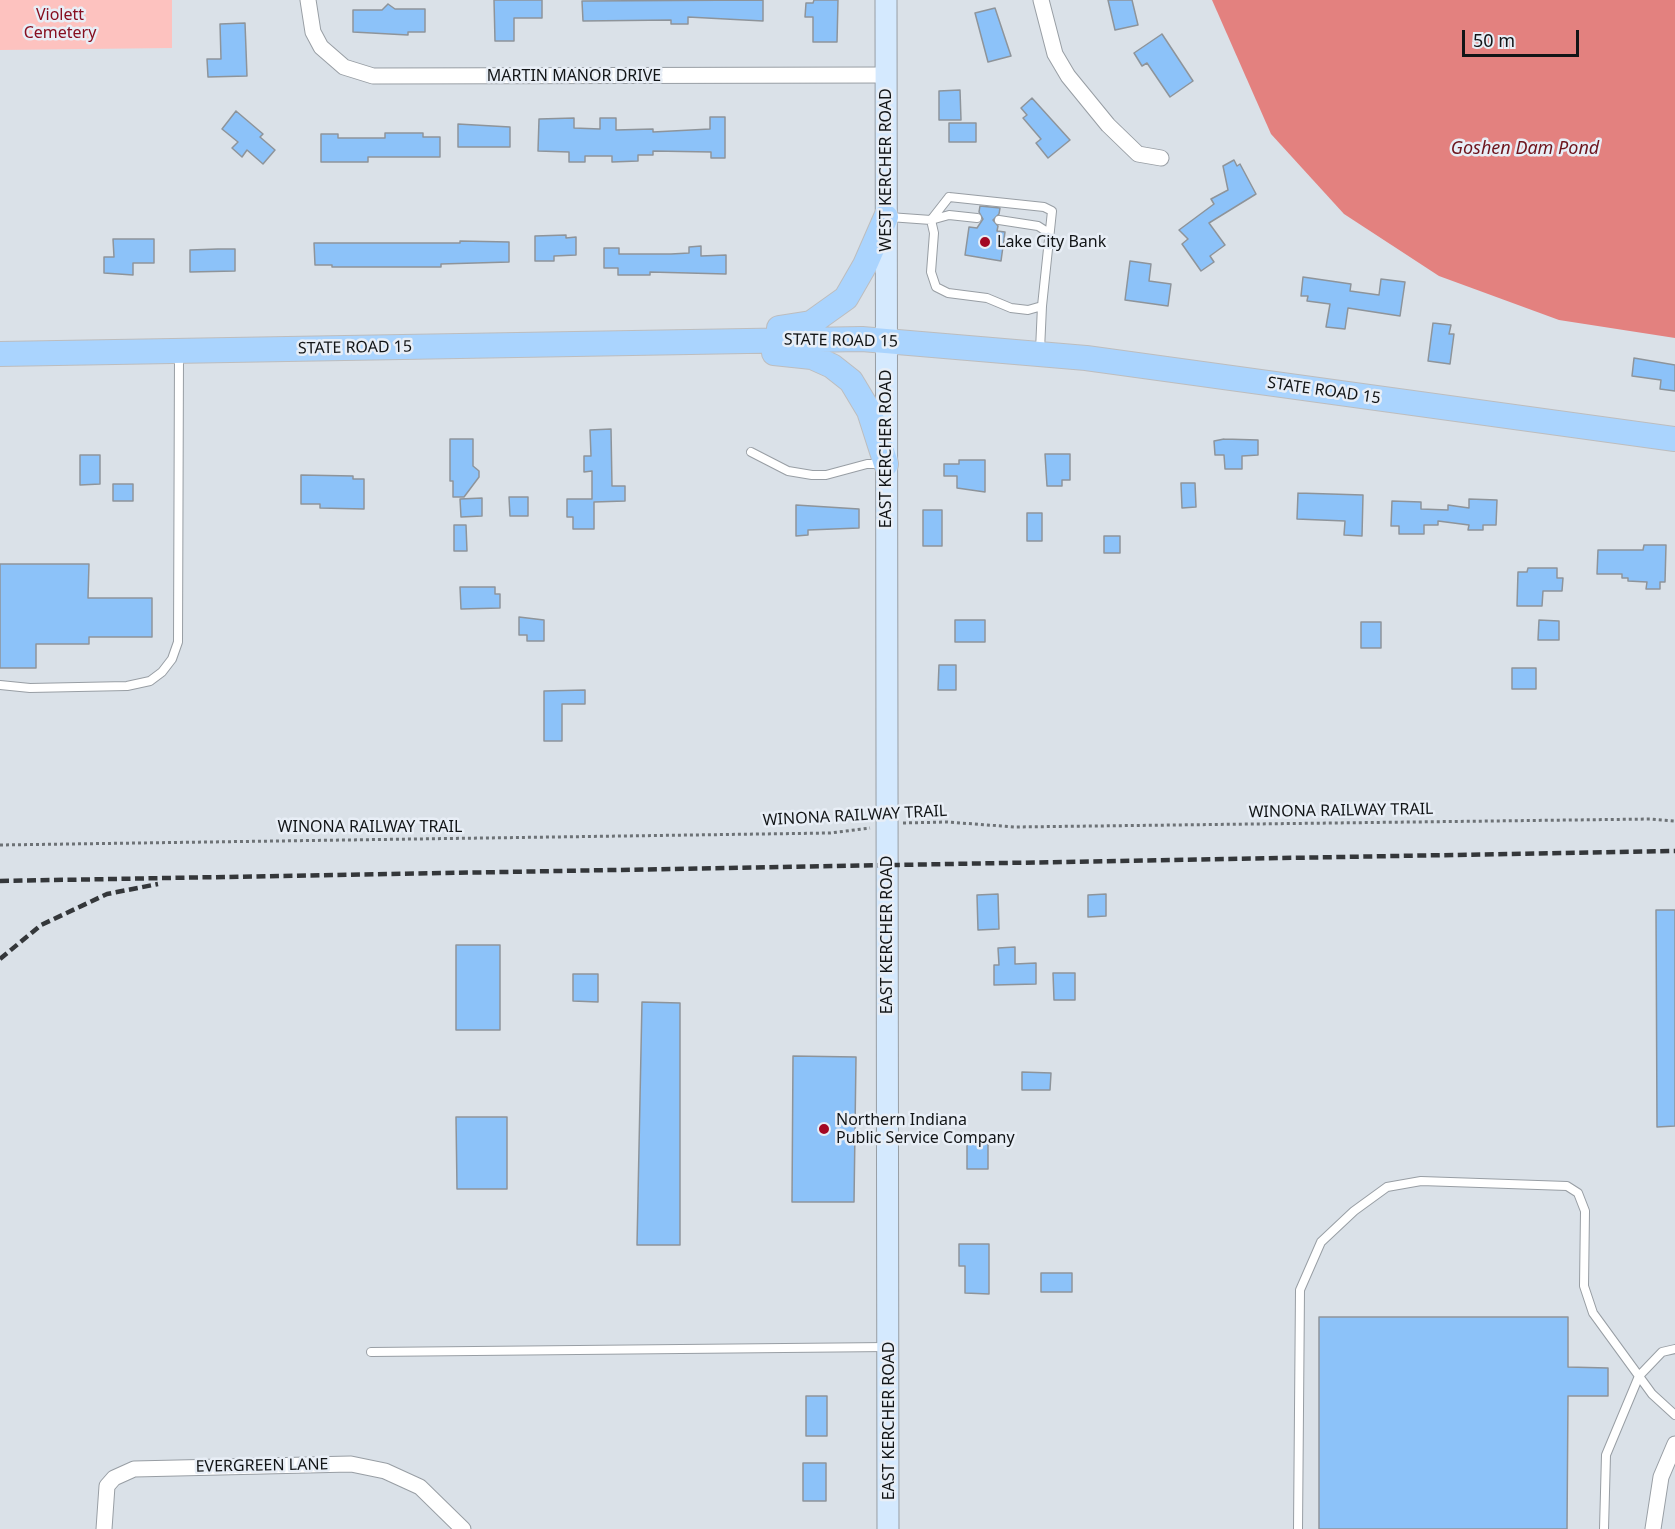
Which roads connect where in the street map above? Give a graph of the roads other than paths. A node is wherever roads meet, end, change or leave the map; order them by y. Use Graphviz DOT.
graph roads {
  1 [pos="308,0"];
  2 [pos="886,0"];
  3 [pos="1041,0"];
  4 [pos="886,75"];
  5 [pos="1161,158"];
  6 [pos="886,217"];
  7 [pos="977,218"];
  8 [pos="931,220"];
  9 [pos="999,220"];
  10 [pos="1049,232"];
  11 [pos="1042,306"];
  12 [pos="886,340"];
  13 [pos="685,342"];
  14 [pos="179,351"];
  15 [pos="0,354"];
  16 [pos="1040,354"];
  17 [pos="1675,440"];
  18 [pos="751,452"];
  19 [pos="886,464"];
  20 [pos="0,685"];
  21 [pos="889,1347"];
  22 [pos="1675,1349"];
  23 [pos="371,1352"];
  24 [pos="1639,1376"];
  25 [pos="1675,1415"];
  26 [pos="1675,1444"];
  27 [pos="104,1529"];
  28 [pos="463,1529"];
  29 [pos="888,1529"];
  30 [pos="1298,1529"];
  31 [pos="1604,1529"];
  32 [pos="1653,1529"];
  1 -- 4 [label="street, MARTIN MANOR DRIVE"];
  2 -- 4 [label="main road, WEST KERCHER ROAD"];
  3 -- 5 [label="street"];
  4 -- 6 [label="main road, WEST KERCHER ROAD"];
  6 -- 8 [label="lane"];
  6 -- 12 [label="main road, WEST KERCHER ROAD"];
  6 -- 13 [label="main road"];
  7 -- 8 [label="lane"];
  8 -- 10 [label="lane"];
  8 -- 11 [label="lane"];
  9 -- 10 [label="lane"];
  10 -- 11 [label="lane"];
  11 -- 16 [label="lane"];
  12 -- 13 [label="main road, STATE ROAD 15"];
  12 -- 16 [label="main road, STATE ROAD 15"];
  12 -- 19 [label="main road, EAST KERCHER ROAD"];
  13 -- 14 [label="main road, STATE ROAD 15"];
  13 -- 19 [label="main road"];
  14 -- 15 [label="main road, STATE ROAD 15"];
  14 -- 20 [label="lane"];
  16 -- 17 [label="main road, STATE ROAD 15"];
  18 -- 19 [label="lane"];
  19 -- 21 [label="main road, EAST KERCHER ROAD"];
  21 -- 23 [label="lane"];
  21 -- 29 [label="main road, EAST KERCHER ROAD"];
  22 -- 24 [label="lane"];
  24 -- 25 [label="lane"];
  24 -- 30 [label="lane"];
  24 -- 31 [label="lane"];
  26 -- 32 [label="street"];
  27 -- 28 [label="street, EVERGREEN LANE"];
}
